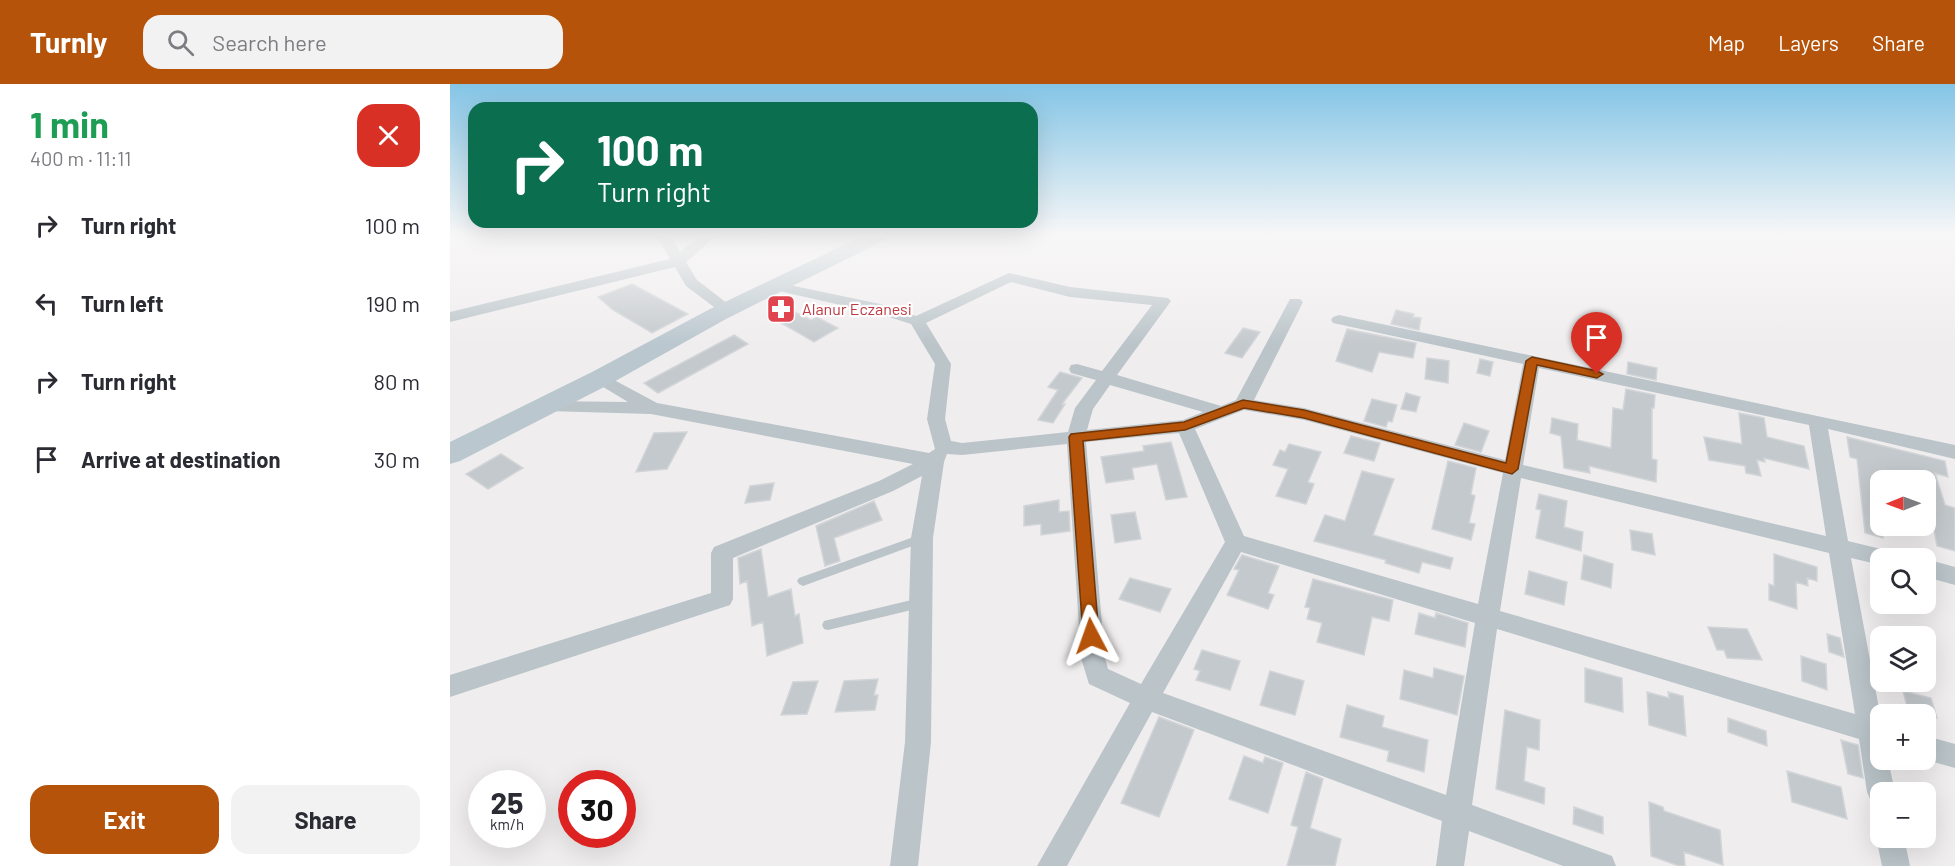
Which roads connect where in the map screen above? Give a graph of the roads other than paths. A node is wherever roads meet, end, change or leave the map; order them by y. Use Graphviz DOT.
graph roads {
  1 [pos="634,272"];
  2 [pos="684,272"];
  3 [pos="803,272"];
  4 [pos="775,286"];
  5 [pos="1295,302"];
  6 [pos="726,310"];
  7 [pos="450,318"];
  8 [pos="1339,320"];
  9 [pos="917,321"];
  10 [pos="1532,361"];
  11 [pos="1077,369"];
  12 [pos="1106,377"];
  13 [pos="601,378"];
  14 [pos="1243,404"];
  15 [pos="548,405"];
  16 [pos="652,408"];
  17 [pos="1222,412"];
  18 [pos="1817,421"];
  19 [pos="1185,426"];
  20 [pos="1076,437"];
  21 [pos="1955,452"];
  22 [pos="450,454"];
  23 [pos="938,454"];
  24 [pos="1512,469"];
  25 [pos="922,538"];
  26 [pos="1236,542"];
  27 [pos="1838,546"];
  28 [pos="1870,554"];
  29 [pos="1936,571"];
  30 [pos="1955,576"];
  31 [pos="802,581"];
  32 [pos="920,603"];
  33 [pos="1487,616"];
  34 [pos="828,625"];
  35 [pos="450,686"];
  36 [pos="1147,699"];
  37 [pos="1870,707"];
  38 [pos="1870,731"];
  39 [pos="1936,751"];
  40 [pos="1955,756"];
  41 [pos="1457,813"];
  42 [pos="1892,848"];
  43 [pos="904,866"];
  44 [pos="1051,866"];
  45 [pos="1450,866"];
  46 [pos="1602,866"];
  47 [pos="1896,866"];
  1 -- 7 [label="street"];
  2 -- 6 [label="street"];
  3 -- 4 [label="main road"];
  4 -- 6 [label="main road"];
  4 -- 9 [label="street"];
  5 -- 14 [label="street"];
  6 -- 13 [label="main road"];
  8 -- 10 [label="street"];
  9 -- 12 [label="street"];
  9 -- 23 [label="street"];
  10 -- 18 [label="street"];
  10 -- 24 [label="street"];
  11 -- 12 [label="street"];
  12 -- 17 [label="street"];
  12 -- 20 [label="street"];
  13 -- 15 [label="main road"];
  13 -- 16 [label="street"];
  14 -- 17 [label="street"];
  14 -- 24 [label="street"];
  15 -- 16 [label="street"];
  15 -- 22 [label="main road"];
  16 -- 23 [label="street"];
  17 -- 19 [label="street"];
  18 -- 21 [label="street"];
  18 -- 27 [label="street"];
  19 -- 20 [label="street"];
  19 -- 26 [label="street"];
  20 -- 23 [label="street"];
  20 -- 36 [label="street"];
  23 -- 25 [label="street"];
  23 -- 35 [label="street"];
  24 -- 27 [label="street"];
  24 -- 33 [label="street"];
  25 -- 31 [label="lane"];
  25 -- 32 [label="street"];
  26 -- 33 [label="street"];
  26 -- 36 [label="street"];
  27 -- 28 [label="street"];
  27 -- 37 [label="street"];
  29 -- 30 [label="street"];
  32 -- 34 [label="lane"];
  32 -- 43 [label="street"];
  33 -- 38 [label="street"];
  33 -- 41 [label="street"];
  36 -- 41 [label="street"];
  36 -- 44 [label="street"];
  39 -- 40 [label="street"];
  41 -- 45 [label="street"];
  41 -- 46 [label="street"];
  42 -- 47 [label="street"];
}
